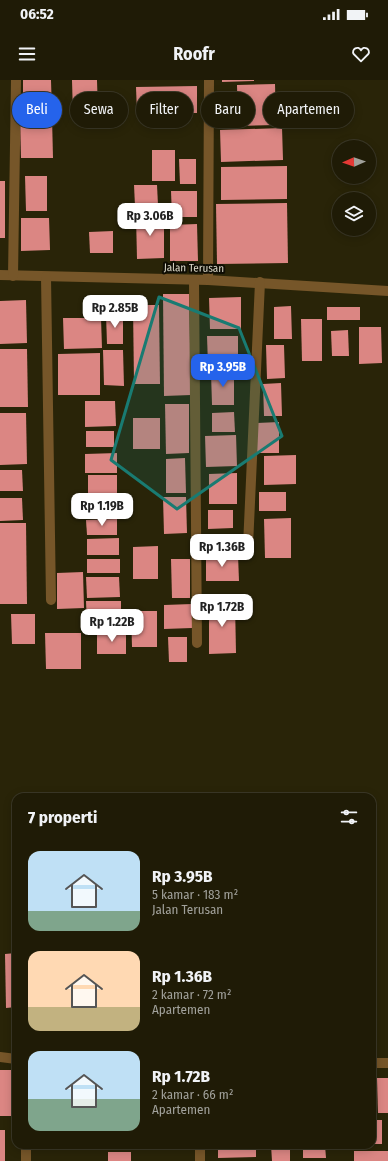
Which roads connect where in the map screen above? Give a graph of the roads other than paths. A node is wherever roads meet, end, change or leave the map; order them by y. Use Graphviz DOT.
graph roads {
  1 [pos="16,80"];
  2 [pos="209,80"];
  3 [pos="0,276"];
  4 [pos="13,276"];
  5 [pos="46,277"];
  6 [pos="208,280"];
  7 [pos="194,281"];
  8 [pos="260,282"];
  9 [pos="388,291"];
  10 [pos="248,546"];
  11 [pos="51,600"];
  12 [pos="197,643"];
  13 [pos="0,1057"];
  14 [pos="12,1058"];
  15 [pos="376,1063"];
  16 [pos="388,1063"];
  17 [pos="26,1149"];
  18 [pos="200,1149"];
  19 [pos="26,1161"];
  20 [pos="200,1161"];
  1 -- 4 [label="street"];
  2 -- 6 [label="street"];
  3 -- 4 [label="street, Jalan Terusan"];
  4 -- 5 [label="street, Jalan Terusan"];
  5 -- 7 [label="street, Jalan Terusan"];
  5 -- 11 [label="street"];
  6 -- 7 [label="street, Jalan Terusan"];
  6 -- 8 [label="street, Jalan Terusan"];
  7 -- 12 [label="street"];
  8 -- 9 [label="street, Jalan Terusan"];
  8 -- 10 [label="street"];
  13 -- 14 [label="street"];
  15 -- 16 [label="street"];
  17 -- 19 [label="street"];
  18 -- 20 [label="street"];
}
